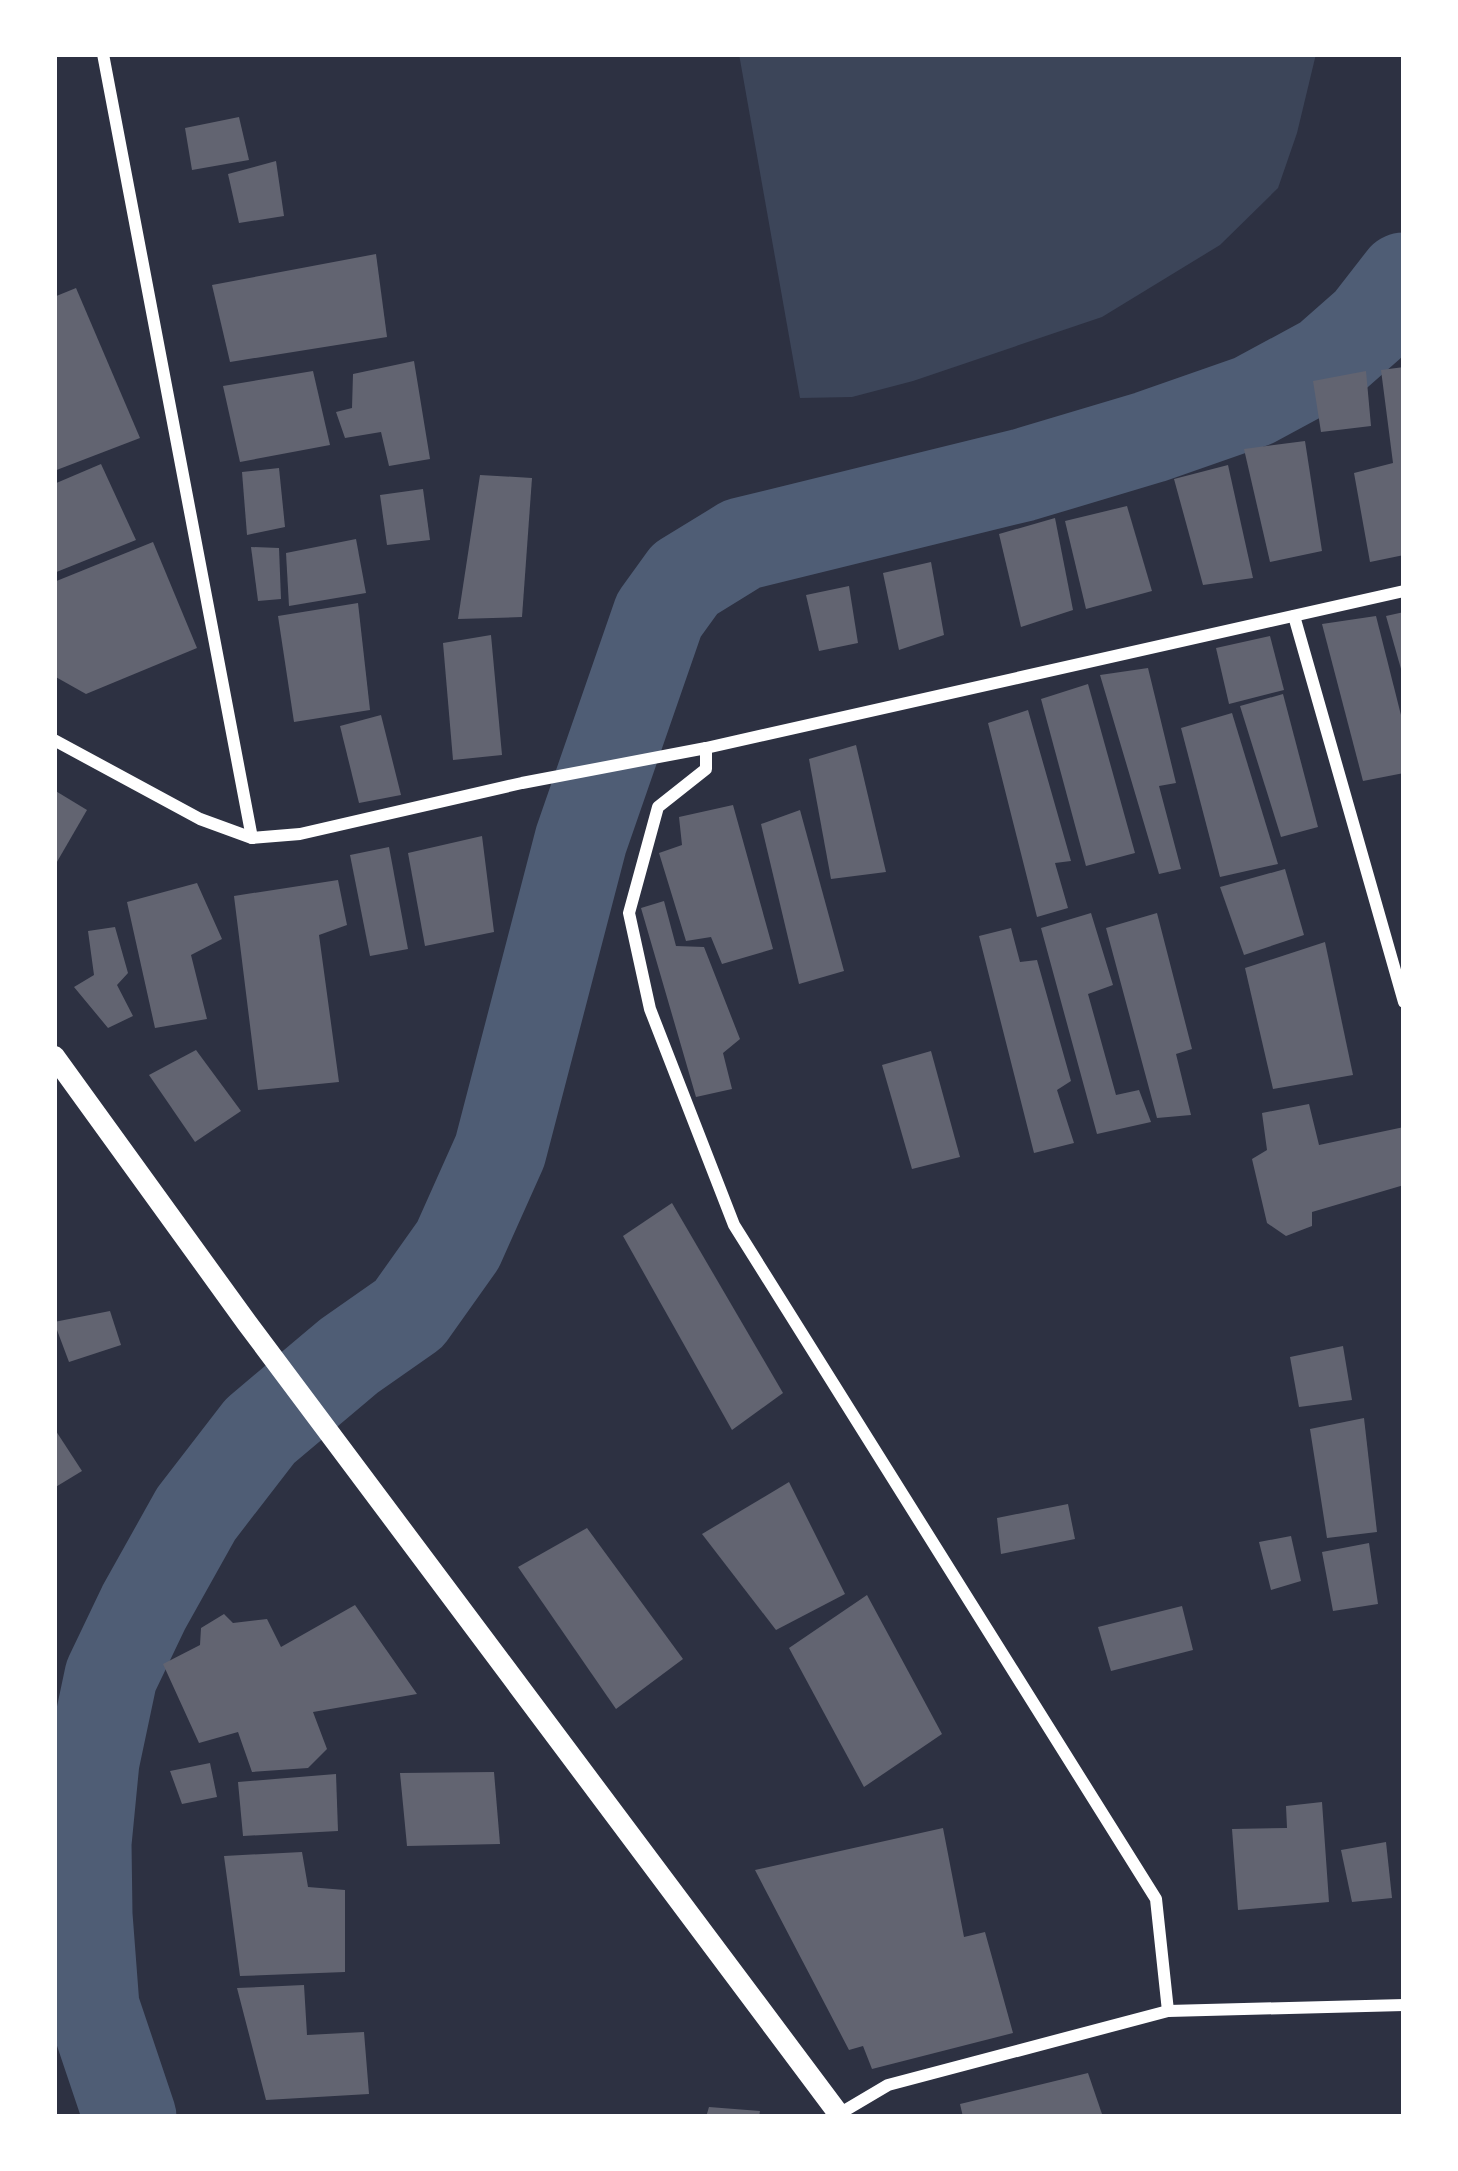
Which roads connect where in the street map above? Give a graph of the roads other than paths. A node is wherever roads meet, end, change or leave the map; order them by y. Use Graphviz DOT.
graph roads {
  1 [pos="103,54"];
  2 [pos="1404,591"];
  3 [pos="1294,616"];
  4 [pos="54,740"];
  5 [pos="706,748"];
  6 [pos="252,838"];
  7 [pos="1404,1002"];
  8 [pos="54,1056"];
  9 [pos="1404,2005"];
  10 [pos="1168,2011"];
  11 [pos="840,2115"];
  1 -- 6 [label="street"];
  2 -- 3 [label="street"];
  3 -- 5 [label="street"];
  3 -- 7 [label="street"];
  4 -- 6 [label="street"];
  5 -- 6 [label="street"];
  5 -- 10 [label="street"];
  8 -- 11 [label="street"];
  9 -- 10 [label="street"];
  10 -- 11 [label="street"];
}
